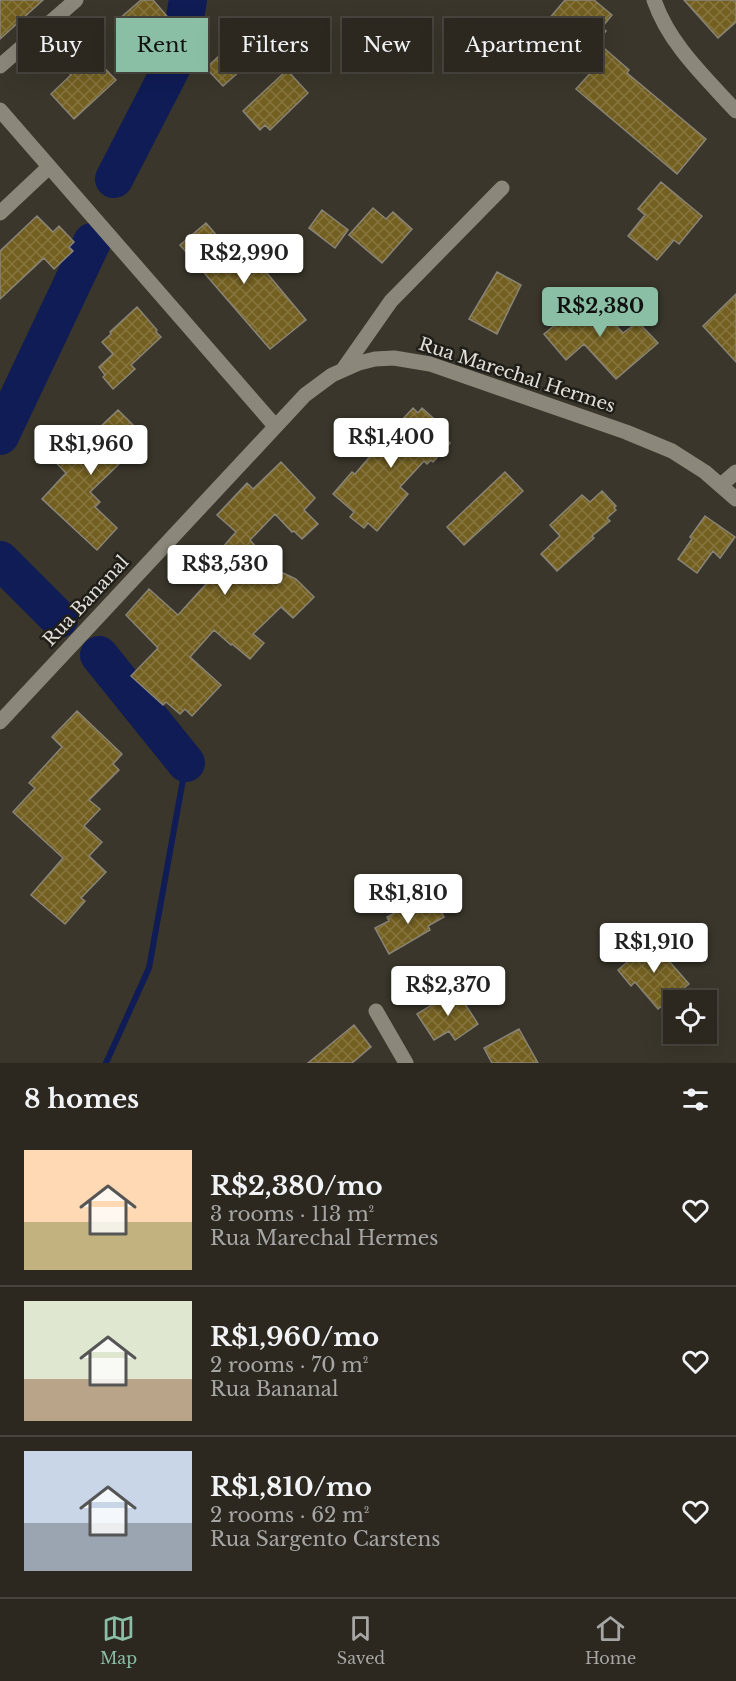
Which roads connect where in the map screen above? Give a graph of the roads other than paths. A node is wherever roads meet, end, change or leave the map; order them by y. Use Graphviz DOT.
graph roads {
  1 [pos="76,0"];
  2 [pos="654,0"];
  3 [pos="0,66"];
  4 [pos="0,110"];
  5 [pos="736,111"];
  6 [pos="50,167"];
  7 [pos="502,188"];
  8 [pos="0,213"];
  9 [pos="344,368"];
  10 [pos="275,426"];
  11 [pos="736,472"];
  12 [pos="721,485"];
  13 [pos="736,499"];
  14 [pos="0,722"];
  15 [pos="376,1011"];
  16 [pos="406,1063"];
  1 -- 3 [label="street"];
  2 -- 5 [label="street"];
  4 -- 6 [label="street"];
  6 -- 8 [label="street"];
  6 -- 10 [label="street"];
  7 -- 9 [label="street"];
  9 -- 10 [label="street, Rua Marechal Hermes"];
  9 -- 12 [label="street, Rua Marechal Hermes"];
  10 -- 14 [label="street, Rua Bananal"];
  11 -- 12 [label="street"];
  12 -- 13 [label="street, Rua Marechal Hermes"];
  15 -- 16 [label="street"];
}
